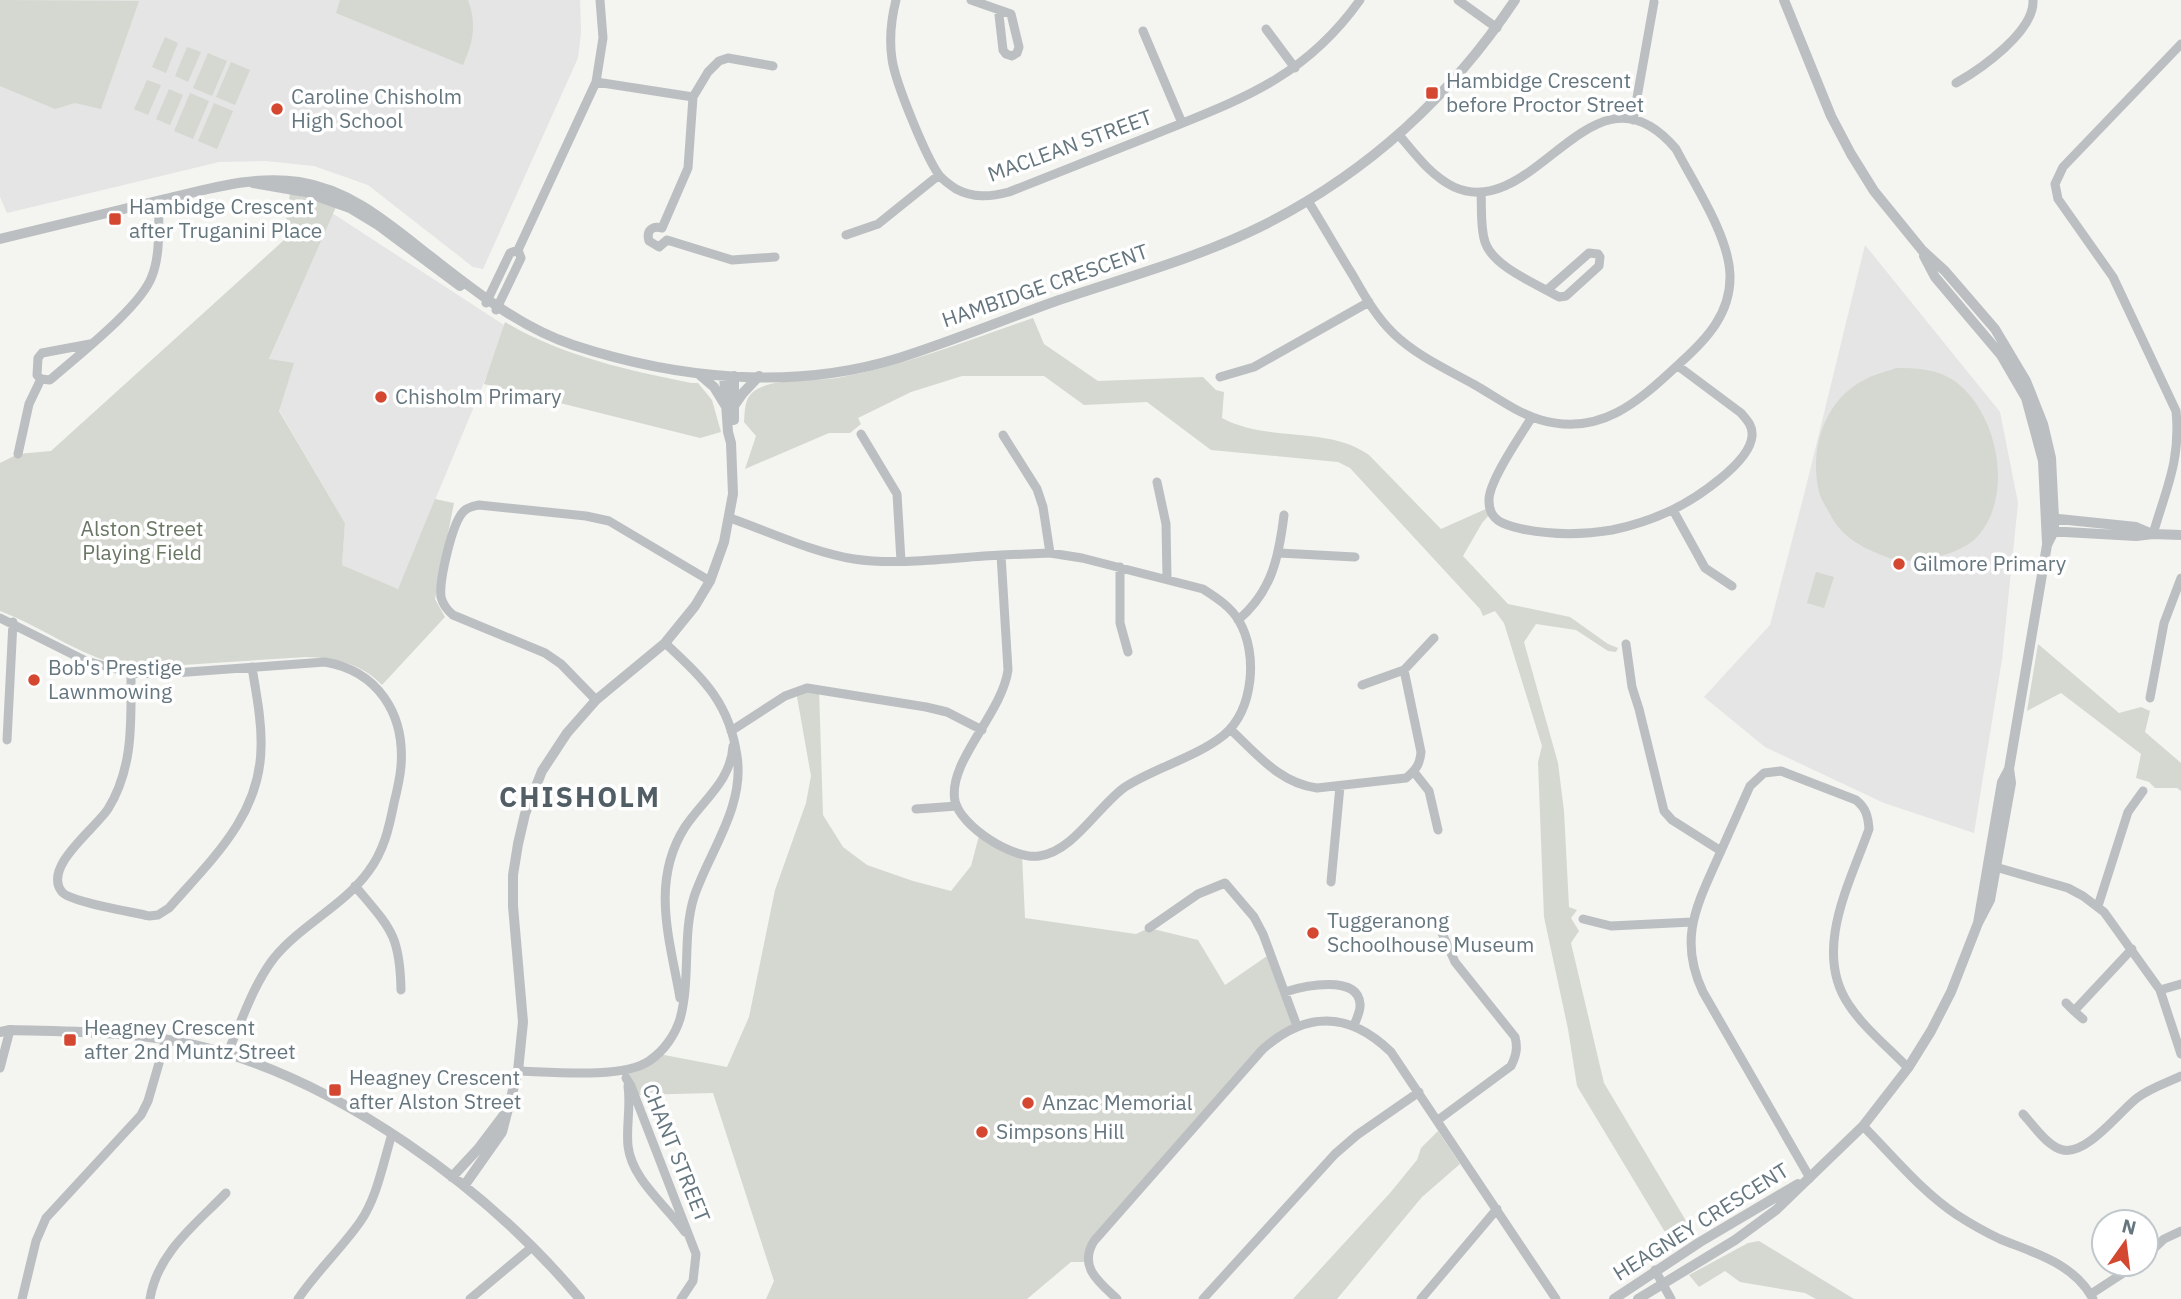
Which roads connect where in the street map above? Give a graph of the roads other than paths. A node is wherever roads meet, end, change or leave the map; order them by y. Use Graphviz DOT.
graph roads {
  1 [pos="600,0"];
  2 [pos="896,0"];
  3 [pos="971,0"];
  4 [pos="1360,0"];
  5 [pos="1458,0"];
  6 [pos="1515,0"];
  7 [pos="1784,0"];
  8 [pos="2033,0"];
  9 [pos="1654,2"];
  10 [pos="1003,12"];
  11 [pos="1497,28"];
  12 [pos="1266,29"];
  13 [pos="1143,31"];
  14 [pos="2181,44"];
  15 [pos="773,66"];
  16 [pos="1295,68"];
  17 [pos="596,82"];
  18 [pos="1956,83"];
  19 [pos="693,97"];
  20 [pos="1633,120"];
  21 [pos="1182,123"];
  22 [pos="1399,135"];
  23 [pos="939,174"];
  24 [pos="1481,192"];
  25 [pos="159,201"];
  26 [pos="1308,201"];
  27 [pos="662,228"];
  28 [pos="846,235"];
  29 [pos="0,239"];
  30 [pos="667,240"];
  31 [pos="518,250"];
  32 [pos="775,257"];
  33 [pos="1547,290"];
  34 [pos="486,301"];
  35 [pos="1369,302"];
  36 [pos="499,310"];
  37 [pos="90,344"];
  38 [pos="1678,366"];
  39 [pos="698,373"];
  40 [pos="729,376"];
  41 [pos="759,376"];
  42 [pos="1220,377"];
  43 [pos="41,379"];
  44 [pos="730,407"];
  45 [pos="2179,410"];
  46 [pos="1532,417"];
  47 [pos="861,434"];
  48 [pos="1003,435"];
  49 [pos="19,454"];
  50 [pos="1157,482"];
  51 [pos="1673,510"];
  52 [pos="1284,515"];
  53 [pos="730,518"];
  54 [pos="2050,518"];
  55 [pos="2050,531"];
  56 [pos="2153,534"];
  57 [pos="2181,536"];
  58 [pos="1050,553"];
  59 [pos="1279,553"];
  60 [pos="1001,555"];
  61 [pos="1354,557"];
  62 [pos="901,561"];
  63 [pos="1120,567"];
  64 [pos="2181,578"];
  65 [pos="1167,579"];
  66 [pos="710,581"];
  67 [pos="1732,586"];
  68 [pos="0,618"];
  69 [pos="1238,620"];
  70 [pos="13,622"];
  71 [pos="1434,638"];
  72 [pos="665,643"];
  73 [pos="1626,644"];
  74 [pos="1128,652"];
  75 [pos="253,667"];
  76 [pos="1404,670"];
  77 [pos="131,673"];
  78 [pos="1362,685"];
  79 [pos="2150,698"];
  80 [pos="596,700"];
  81 [pos="1230,729"];
  82 [pos="982,730"];
  83 [pos="732,734"];
  84 [pos="7,740"];
  85 [pos="1414,772"];
  86 [pos="1340,786"];
  87 [pos="2143,791"];
  88 [pos="957,806"];
  89 [pos="916,809"];
  90 [pos="1438,830"];
  91 [pos="1721,851"];
  92 [pos="1991,866"];
  93 [pos="1331,881"];
  94 [pos="355,886"];
  95 [pos="2098,906"];
  96 [pos="1583,919"];
  97 [pos="1692,922"];
  98 [pos="1149,928"];
  99 [pos="1442,933"];
  100 [pos="2132,949"];
  101 [pos="2181,984"];
  102 [pos="401,990"];
  103 [pos="2160,990"];
  104 [pos="1284,992"];
  105 [pos="2066,1003"];
  106 [pos="682,1008"];
  107 [pos="2074,1011"];
  108 [pos="2082,1019"];
  109 [pos="1354,1026"];
  110 [pos="1297,1027"];
  111 [pos="3,1030"];
  112 [pos="166,1039"];
  113 [pos="228,1054"];
  114 [pos="2181,1054"];
  115 [pos="0,1068"];
  116 [pos="1908,1068"];
  117 [pos="518,1071"];
  118 [pos="625,1075"];
  119 [pos="2181,1076"];
  120 [pos="1419,1092"];
  121 [pos="506,1112"];
  122 [pos="2023,1114"];
  123 [pos="1437,1120"];
  124 [pos="1863,1126"];
  125 [pos="392,1134"];
  126 [pos="452,1177"];
  127 [pos="1810,1178"];
  128 [pos="464,1186"];
  129 [pos="226,1193"];
  130 [pos="1497,1209"];
  131 [pos="2181,1231"];
  132 [pos="692,1241"];
  133 [pos="2160,1243"];
  134 [pos="532,1247"];
  135 [pos="1655,1270"];
  136 [pos="2118,1278"];
  137 [pos="1663,1284"];
  138 [pos="2092,1297"];
  139 [pos="22,1299"];
  140 [pos="150,1299"];
  141 [pos="298,1299"];
  142 [pos="470,1299"];
  143 [pos="580,1299"];
  144 [pos="681,1299"];
  145 [pos="1117,1299"];
  146 [pos="1203,1299"];
  147 [pos="1422,1299"];
  148 [pos="1556,1299"];
  149 [pos="1614,1299"];
  150 [pos="1638,1299"];
  151 [pos="1671,1299"];
  1 -- 17 [label="street"];
  2 -- 23 [label="street, MACLEAN STREET"];
  3 -- 10 [label="street"];
  4 -- 16 [label="street, MACLEAN STREET"];
  5 -- 11 [label="street"];
  6 -- 11 [label="street, HAMBIDGE CRESCENT"];
  7 -- 54 [label="street, HEAGNEY CRESCENT"];
  8 -- 18 [label="street"];
  9 -- 20 [label="street"];
  11 -- 22 [label="street, HAMBIDGE CRESCENT"];
  12 -- 16 [label="street"];
  13 -- 21 [label="street"];
  14 -- 45 [label="street"];
  15 -- 19 [label="street"];
  16 -- 21 [label="street, MACLEAN STREET"];
  17 -- 19 [label="street"];
  17 -- 31 [label="street"];
  19 -- 27 [label="street"];
  20 -- 24 [label="street"];
  20 -- 38 [label="street"];
  21 -- 23 [label="street, MACLEAN STREET"];
  22 -- 24 [label="street"];
  22 -- 26 [label="street, HAMBIDGE CRESCENT"];
  23 -- 28 [label="street"];
  24 -- 33 [label="street"];
  25 -- 29 [label="street, HAMBIDGE CRESCENT"];
  25 -- 34 [label="street, HAMBIDGE CRESCENT"];
  25 -- 37 [label="street"];
  26 -- 35 [label="street"];
  26 -- 41 [label="street, HAMBIDGE CRESCENT"];
  27 -- 30 [label="street"];
  27 -- 30 [label="street"];
  30 -- 32 [label="street"];
  31 -- 34 [label="street"];
  31 -- 36 [label="street"];
  33 -- 33 [label="street"];
  34 -- 36 [label="street, HAMBIDGE CRESCENT"];
  35 -- 42 [label="street"];
  35 -- 46 [label="street"];
  36 -- 39 [label="street, HAMBIDGE CRESCENT"];
  37 -- 43 [label="street"];
  37 -- 43 [label="street"];
  38 -- 46 [label="street"];
  38 -- 51 [label="street"];
  39 -- 40 [label="street, HAMBIDGE CRESCENT"];
  39 -- 44 [label="street"];
  40 -- 41 [label="street, HAMBIDGE CRESCENT"];
  40 -- 44 [label="street"];
  41 -- 44 [label="street"];
  43 -- 49 [label="street"];
  44 -- 53 [label="street"];
  45 -- 56 [label="street"];
  46 -- 51 [label="street"];
  47 -- 62 [label="street"];
  48 -- 58 [label="street"];
  50 -- 65 [label="street"];
  51 -- 67 [label="street"];
  52 -- 59 [label="street"];
  53 -- 62 [label="street"];
  53 -- 66 [label="street"];
  54 -- 55 [label="street, HEAGNEY CRESCENT"];
  54 -- 56 [label="street"];
  55 -- 56 [label="street"];
  55 -- 92 [label="street, HEAGNEY CRESCENT"];
  56 -- 57 [label="street"];
  58 -- 60 [label="street"];
  58 -- 63 [label="street"];
  59 -- 61 [label="street"];
  59 -- 69 [label="street"];
  60 -- 62 [label="street"];
  60 -- 82 [label="street"];
  63 -- 65 [label="street"];
  63 -- 74 [label="street"];
  64 -- 79 [label="street"];
  65 -- 69 [label="street"];
  66 -- 72 [label="street"];
  66 -- 80 [label="street"];
  68 -- 70 [label="street"];
  69 -- 81 [label="street"];
  70 -- 77 [label="street"];
  70 -- 84 [label="street"];
  71 -- 76 [label="street"];
  72 -- 80 [label="street"];
  72 -- 83 [label="street"];
  73 -- 91 [label="street"];
  75 -- 77 [label="street"];
  75 -- 77 [label="street"];
  75 -- 94 [label="street"];
  76 -- 78 [label="street"];
  76 -- 85 [label="street"];
  80 -- 117 [label="street"];
  81 -- 86 [label="street"];
  81 -- 88 [label="street"];
  82 -- 83 [label="street"];
  82 -- 88 [label="street"];
  83 -- 106 [label="street"];
  83 -- 106 [label="street"];
  85 -- 86 [label="street"];
  85 -- 90 [label="street"];
  86 -- 93 [label="street"];
  87 -- 95 [label="street"];
  88 -- 89 [label="street"];
  91 -- 97 [label="street"];
  91 -- 116 [label="street"];
  92 -- 95 [label="street"];
  92 -- 116 [label="street, HEAGNEY CRESCENT"];
  94 -- 102 [label="street"];
  94 -- 113 [label="street"];
  95 -- 100 [label="street"];
  96 -- 97 [label="street"];
  97 -- 127 [label="street"];
  98 -- 104 [label="street"];
  99 -- 123 [label="street"];
  100 -- 103 [label="street"];
  100 -- 107 [label="street"];
  101 -- 103 [label="street"];
  103 -- 114 [label="street"];
  104 -- 109 [label="street"];
  104 -- 110 [label="street"];
  105 -- 107 [label="street"];
  106 -- 118 [label="street"];
  107 -- 108 [label="street"];
  109 -- 110 [label="street"];
  109 -- 120 [label="street"];
  110 -- 145 [label="street"];
  111 -- 112 [label="street"];
  111 -- 115 [label="street"];
  112 -- 113 [label="street"];
  112 -- 139 [label="street"];
  113 -- 125 [label="street"];
  116 -- 124 [label="street, HEAGNEY CRESCENT"];
  117 -- 118 [label="street"];
  117 -- 121 [label="street"];
  118 -- 132 [label="street, CHANT STREET"];
  118 -- 132 [label="street, CHANT STREET"];
  119 -- 122 [label="street"];
  120 -- 123 [label="street"];
  120 -- 146 [label="street"];
  121 -- 126 [label="street"];
  121 -- 128 [label="street"];
  123 -- 130 [label="street"];
  124 -- 127 [label="street, HEAGNEY CRESCENT"];
  124 -- 138 [label="street"];
  125 -- 126 [label="street"];
  125 -- 141 [label="street"];
  126 -- 128 [label="street"];
  127 -- 135 [label="street, HEAGNEY CRESCENT"];
  127 -- 137 [label="street, HEAGNEY CRESCENT"];
  128 -- 134 [label="street"];
  129 -- 140 [label="street"];
  130 -- 147 [label="street"];
  130 -- 148 [label="street"];
  131 -- 133 [label="street"];
  132 -- 144 [label="street, CHANT STREET"];
  134 -- 142 [label="street"];
  134 -- 143 [label="street"];
  135 -- 137 [label="street"];
  135 -- 149 [label="street, HEAGNEY CRESCENT"];
  136 -- 138 [label="street"];
  137 -- 150 [label="street, HEAGNEY CRESCENT"];
  137 -- 151 [label="street"];
}
